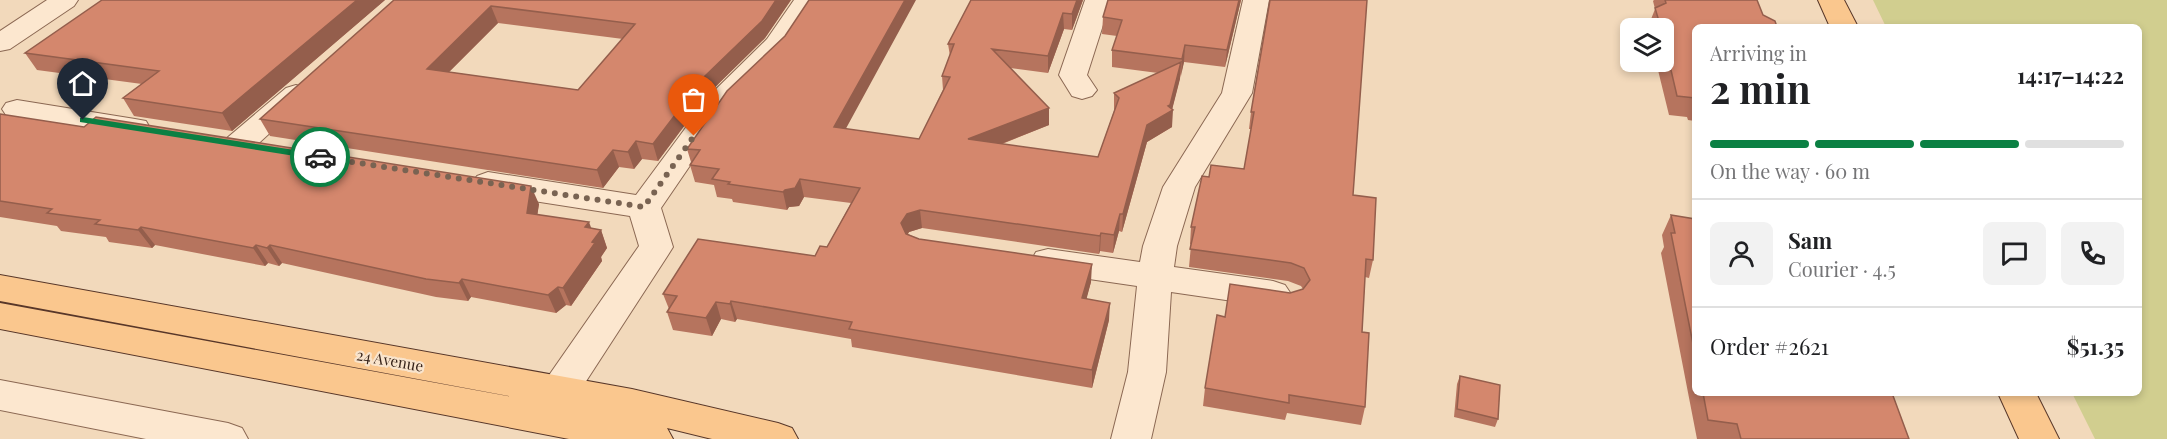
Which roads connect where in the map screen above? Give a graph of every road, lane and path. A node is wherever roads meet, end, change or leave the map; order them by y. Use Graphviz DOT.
graph roads {
  1 [pos="65,0"];
  2 [pos="807,0"];
  3 [pos="1098,0"];
  4 [pos="1256,0"];
  5 [pos="1831,0"];
  6 [pos="1843,24"];
  7 [pos="0,43"];
  8 [pos="316,76"];
  9 [pos="1082,90"];
  10 [pos="17,109"];
  11 [pos="168,133"];
  12 [pos="272,150"];
  13 [pos="458,178"];
  14 [pos="644,207"];
  15 [pos="1015,256"];
  16 [pos="1155,278"];
  17 [pos="0,288"];
  18 [pos="1287,296"];
  19 [pos="0,316"];
  20 [pos="0,395"];
  21 [pos="2018,396"];
  22 [pos="550,405"];
  23 [pos="228,439"];
  24 [pos="653,439"];
  25 [pos="777,439"];
  26 [pos="1131,439"];
  27 [pos="2038,439"];
  1 -- 7 [label="street"];
  2 -- 14 [label="street"];
  3 -- 9 [label="street"];
  4 -- 16 [label="street"];
  5 -- 6 [label="main road"];
  8 -- 12 [label="street"];
  10 -- 11 [label="street"];
  13 -- 14 [label="street"];
  14 -- 22 [label="street"];
  15 -- 16 [label="street"];
  16 -- 18 [label="street"];
  16 -- 26 [label="street"];
  17 -- 22 [label="main road, 24 Avenue"];
  19 -- 22 [label="main road, 24 Avenue"];
  20 -- 23 [label="street"];
  21 -- 27 [label="main road"];
  22 -- 24 [label="main road, 24 Avenue"];
  22 -- 25 [label="main road, 24 Avenue"];
}
